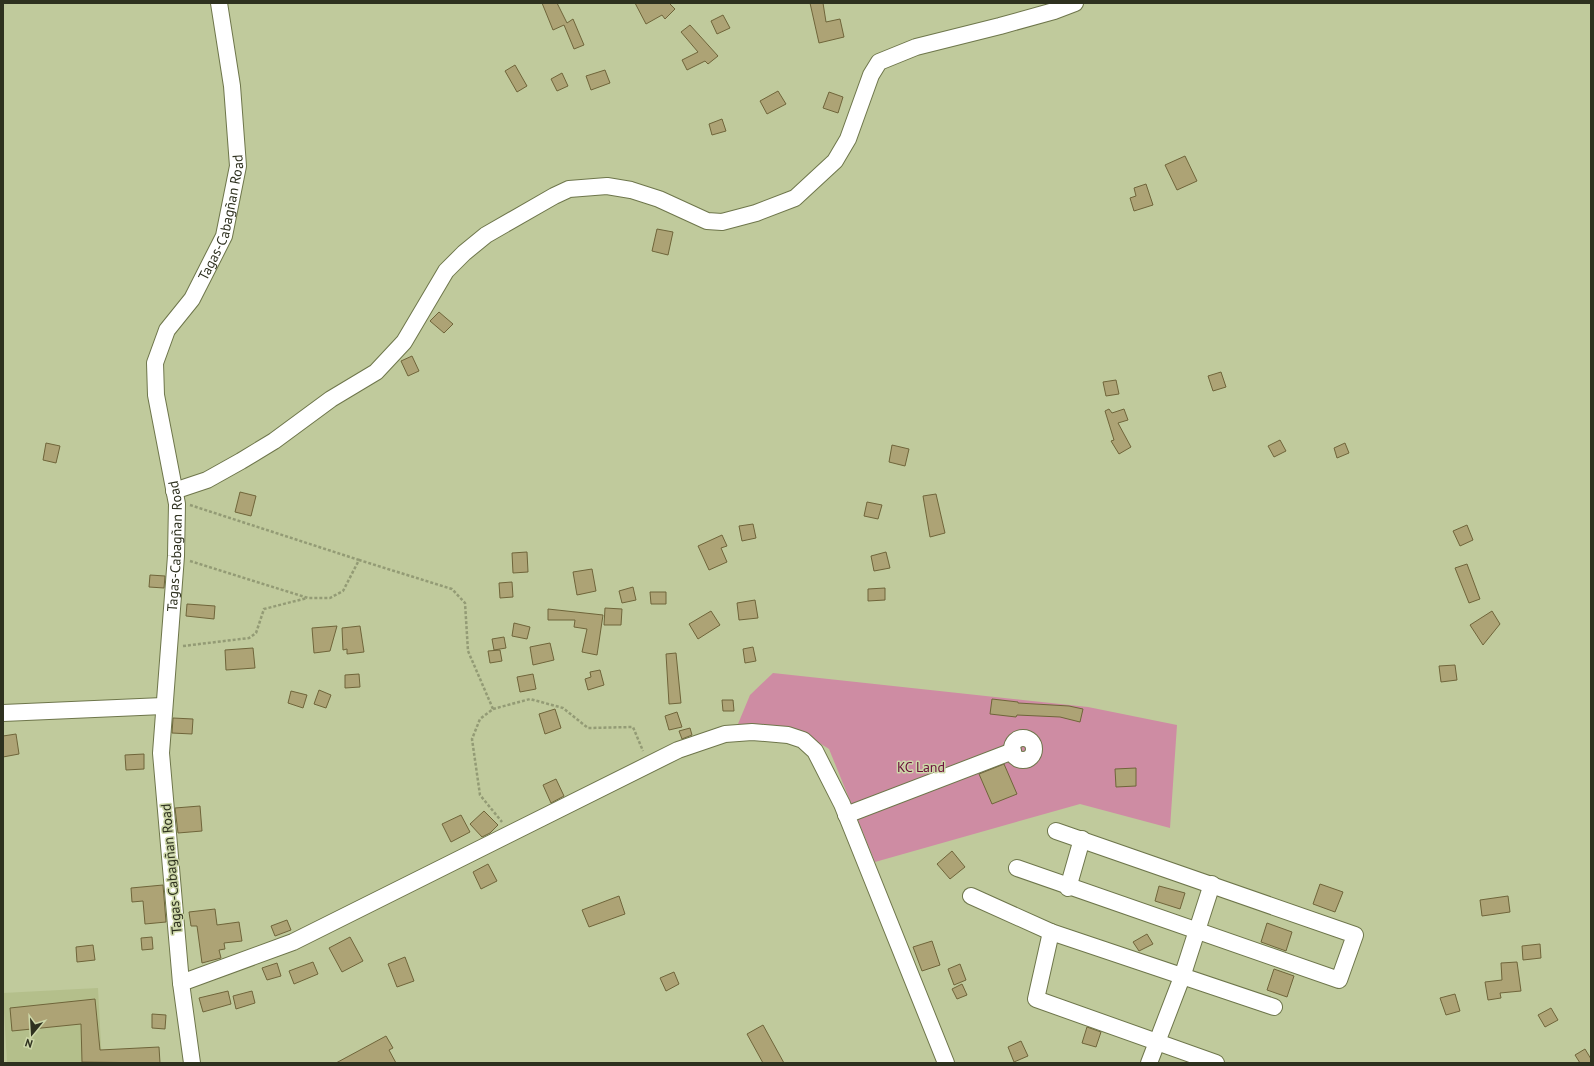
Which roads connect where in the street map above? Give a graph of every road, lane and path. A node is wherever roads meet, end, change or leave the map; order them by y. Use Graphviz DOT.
graph roads {
  1 [pos="219,3"];
  2 [pos="1075,3"];
  3 [pos="175,496"];
  4 [pos="176,556"];
  5 [pos="359,560"];
  6 [pos="308,598"];
  7 [pos="168,648"];
  8 [pos="163,706"];
  9 [pos="493,709"];
  10 [pos="3,713"];
  11 [pos="1013,751"];
  12 [pos="649,764"];
  13 [pos="846,815"];
  14 [pos="1056,831"];
  15 [pos="511,833"];
  16 [pos="1082,839"];
  17 [pos="1017,868"];
  18 [pos="1212,884"];
  19 [pos="1068,888"];
  20 [pos="971,896"];
  21 [pos="1051,932"];
  22 [pos="1196,932"];
  23 [pos="1182,977"];
  24 [pos="181,983"];
  25 [pos="1274,1007"];
  26 [pos="1157,1041"];
  27 [pos="192,1063"];
  28 [pos="946,1063"];
  29 [pos="1149,1063"];
  30 [pos="1216,1063"];
  1 -- 3 [label="street, Tagas-Cabagñan Road"];
  2 -- 3 [label="street"];
  3 -- 4 [label="street, Tagas-Cabagñan Road"];
  3 -- 5 [label="path"];
  4 -- 6 [label="path"];
  4 -- 7 [label="street, Tagas-Cabagñan Road"];
  5 -- 6 [label="path"];
  5 -- 9 [label="path"];
  6 -- 7 [label="path"];
  7 -- 8 [label="street, Tagas-Cabagñan Road"];
  8 -- 10 [label="street"];
  8 -- 24 [label="street, Tagas-Cabagñan Road"];
  9 -- 12 [label="path"];
  9 -- 15 [label="path"];
  11 -- 13 [label="street"];
  12 -- 13 [label="street"];
  12 -- 15 [label="street"];
  13 -- 28 [label="street"];
  14 -- 16 [label="street"];
  15 -- 24 [label="street"];
  16 -- 18 [label="street"];
  16 -- 19 [label="street"];
  17 -- 19 [label="street"];
  18 -- 22 [label="street"];
  18 -- 22 [label="street"];
  19 -- 22 [label="street"];
  20 -- 21 [label="street"];
  21 -- 23 [label="street"];
  21 -- 26 [label="street"];
  22 -- 23 [label="street"];
  23 -- 25 [label="street"];
  23 -- 26 [label="street"];
  24 -- 27 [label="street, Tagas-Cabagñan Road"];
  26 -- 29 [label="street"];
  26 -- 30 [label="street"];
}
